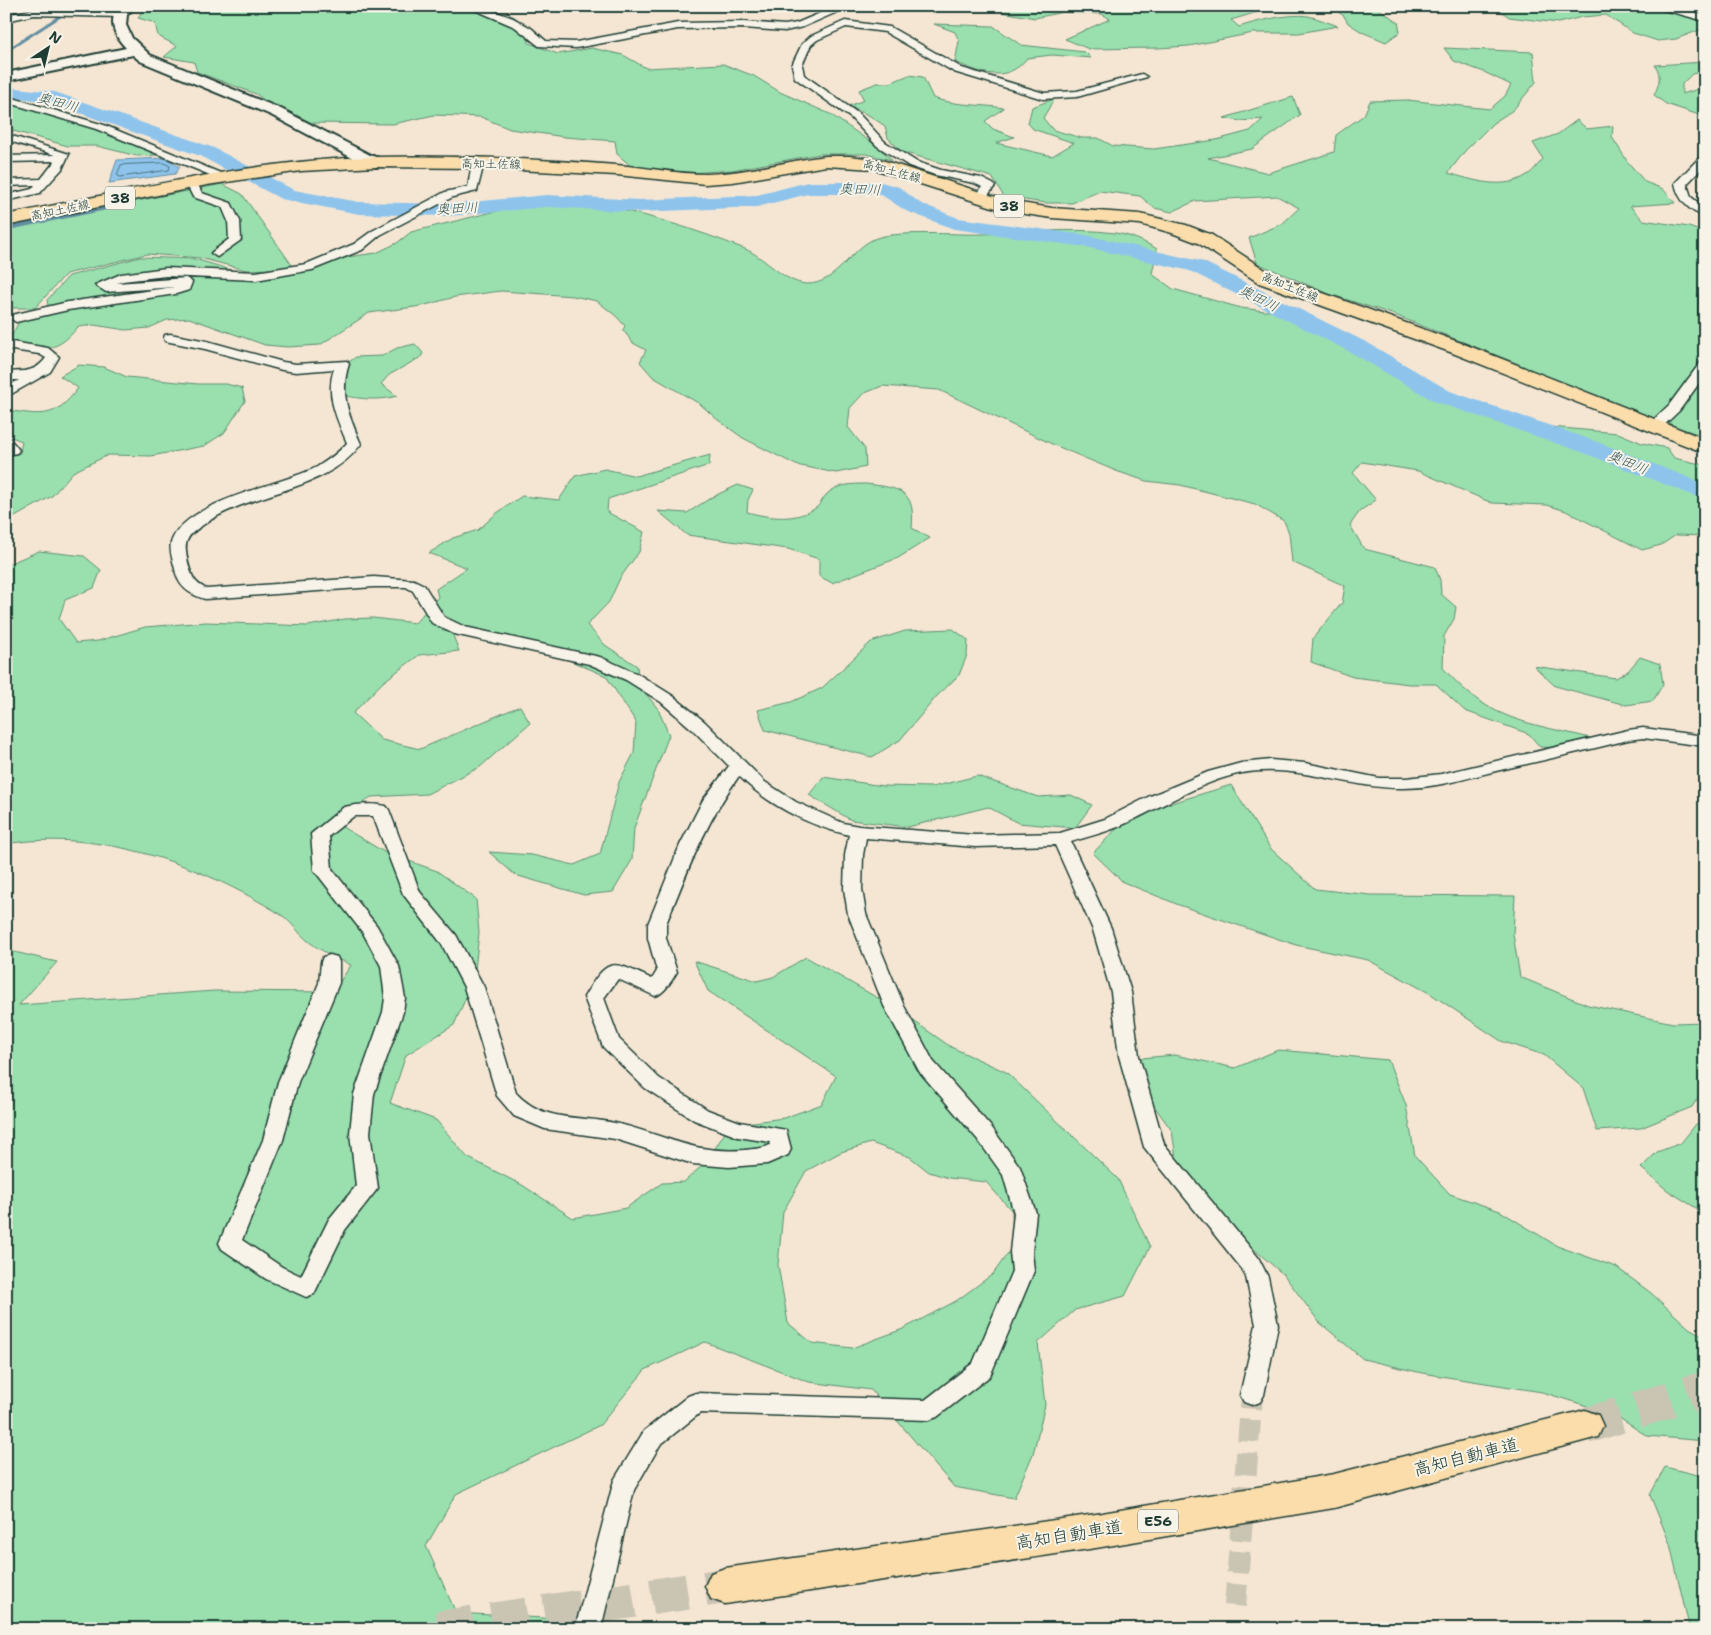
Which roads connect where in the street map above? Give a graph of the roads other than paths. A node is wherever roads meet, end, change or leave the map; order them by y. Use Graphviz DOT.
graph roads {
  1 [pos="471,6"];
  2 [pos="1654,6"];
  3 [pos="843,8"];
  4 [pos="124,10"];
  5 [pos="6,18"];
  6 [pos="1705,18"];
  7 [pos="844,24"];
  8 [pos="135,50"];
  9 [pos="6,77"];
  10 [pos="1142,77"];
  11 [pos="6,99"];
  12 [pos="6,136"];
  13 [pos="347,149"];
  14 [pos="62,158"];
  15 [pos="1705,158"];
  16 [pos="6,159"];
  17 [pos="376,162"];
  18 [pos="478,163"];
  19 [pos="331,164"];
  20 [pos="228,177"];
  21 [pos="43,182"];
  22 [pos="6,183"];
  23 [pos="192,183"];
  24 [pos="981,197"];
  25 [pos="6,198"];
  26 [pos="1705,213"];
  27 [pos="6,221"];
  28 [pos="217,253"];
  29 [pos="1705,295"];
  30 [pos="11,319"];
  31 [pos="1705,330"];
  32 [pos="170,338"];
  33 [pos="6,345"];
  34 [pos="1705,366"];
  35 [pos="37,375"];
  36 [pos="6,376"];
  37 [pos="6,393"];
  38 [pos="1654,427"];
  39 [pos="6,443"];
  40 [pos="1705,446"];
  41 [pos="6,452"];
  42 [pos="1705,742"];
  43 [pos="738,765"];
  44 [pos="860,832"];
  45 [pos="1061,840"];
  46 [pos="330,962"];
  47 [pos="1252,1395"];
  48 [pos="1585,1426"];
  49 [pos="725,1586"];
  50 [pos="588,1629"];
  1 -- 3 [label="street"];
  2 -- 6 [label="street"];
  3 -- 7 [label="street"];
  4 -- 5 [label="street"];
  4 -- 8 [label="street"];
  7 -- 10 [label="street"];
  7 -- 24 [label="street"];
  8 -- 9 [label="street"];
  8 -- 13 [label="street"];
  11 -- 20 [label="street"];
  12 -- 14 [label="street"];
  13 -- 17 [label="street"];
  13 -- 19 [label="street"];
  14 -- 16 [label="street"];
  14 -- 21 [label="street"];
  15 -- 26 [label="street"];
  17 -- 18 [label="main road, 高知土佐線 / 38"];
  17 -- 19 [label="main road, 高知土佐線 / 38"];
  18 -- 24 [label="main road, 高知土佐線 / 38"];
  18 -- 30 [label="street"];
  19 -- 20 [label="main road, 高知土佐線 / 38"];
  20 -- 23 [label="main road, 高知土佐線 / 38"];
  21 -- 22 [label="street"];
  21 -- 25 [label="street"];
  23 -- 27 [label="main road, 高知土佐線 / 38"];
  23 -- 28 [label="street"];
  24 -- 38 [label="main road, 高知土佐線 / 38"];
  29 -- 31 [label="street"];
  32 -- 43 [label="street"];
  33 -- 35 [label="street"];
  34 -- 38 [label="street"];
  35 -- 36 [label="street"];
  35 -- 37 [label="street"];
  38 -- 40 [label="main road, 高知土佐線 / 38"];
  39 -- 41 [label="street"];
  42 -- 45 [label="street"];
  43 -- 44 [label="street"];
  43 -- 46 [label="street"];
  44 -- 45 [label="street"];
  44 -- 50 [label="street"];
  45 -- 47 [label="street"];
  48 -- 49 [label="main road, 高知自動車道 / E56"];
}
